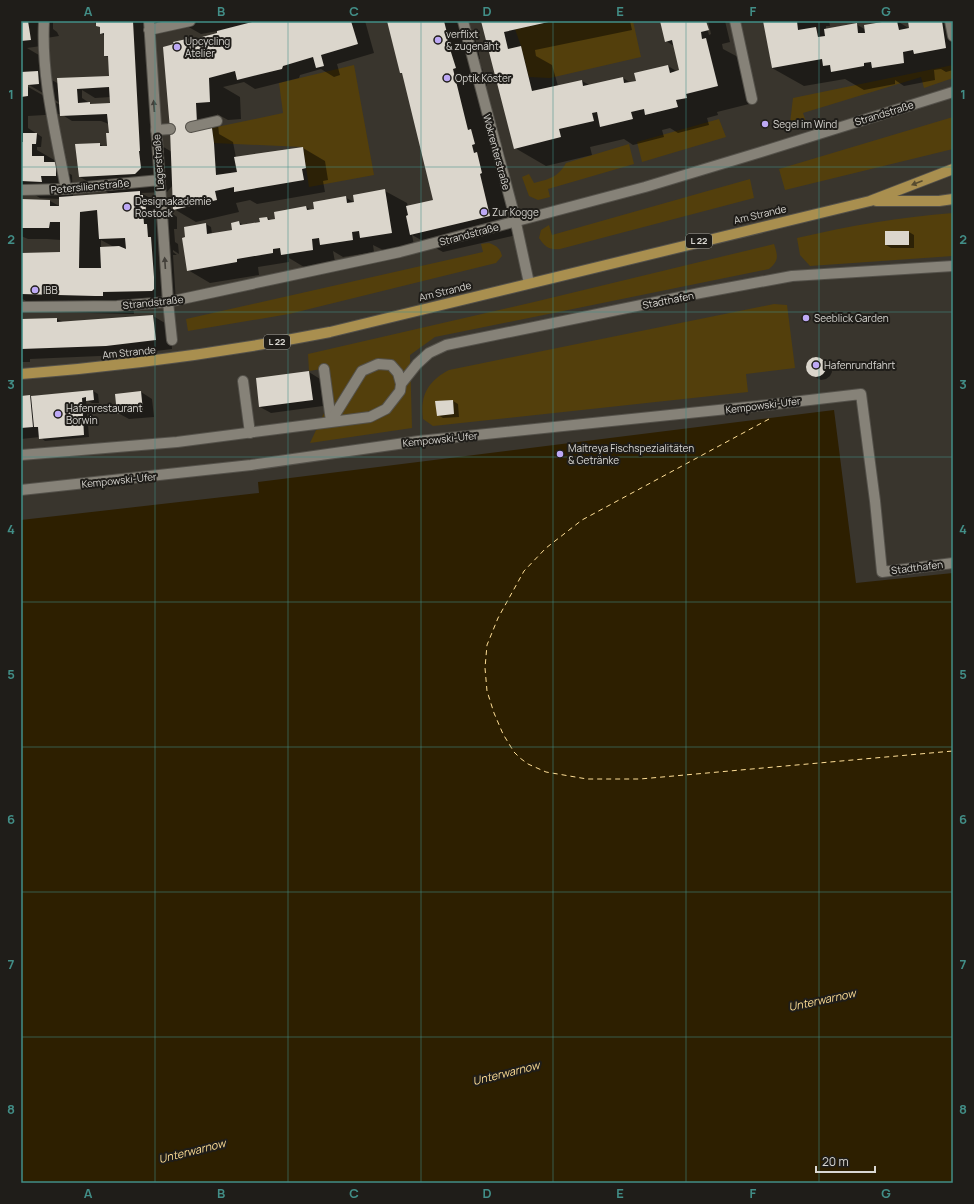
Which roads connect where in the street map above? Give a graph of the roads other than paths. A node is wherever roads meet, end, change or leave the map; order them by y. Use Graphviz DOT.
graph roads {
  1 [pos="44,21"];
  2 [pos="190,21"];
  3 [pos="463,21"];
  4 [pos="735,21"];
  5 [pos="950,21"];
  6 [pos="149,26"];
  7 [pos="953,36"];
  8 [pos="953,92"];
  9 [pos="752,99"];
  10 [pos="217,121"];
  11 [pos="191,127"];
  12 [pos="170,129"];
  13 [pos="156,130"];
  14 [pos="953,169"];
  15 [pos="160,180"];
  16 [pos="66,189"];
  17 [pos="21,190"];
  18 [pos="953,199"];
  19 [pos="870,201"];
  20 [pos="516,222"];
  21 [pos="953,266"];
  22 [pos="529,283"];
  23 [pos="168,302"];
  24 [pos="21,307"];
  25 [pos="172,340"];
  26 [pos="324,369"];
  27 [pos="21,374"];
  28 [pos="243,381"];
  29 [pos="402,384"];
  30 [pos="331,421"];
  31 [pos="250,433"];
  32 [pos="21,455"];
  33 [pos="21,490"];
  34 [pos="953,563"];
  35 [pos="882,572"];
  1 -- 16 [label="street"];
  2 -- 6 [label="street"];
  3 -- 20 [label="street, Wokrenterstraße"];
  4 -- 9 [label="street"];
  5 -- 7 [label="street"];
  13 -- 6 [label="street, Lagerstraße, one-way"];
  8 -- 20 [label="street, Strandstraße"];
  10 -- 11 [label="street"];
  12 -- 13 [label="street"];
  13 -- 15 [label="street, Lagerstraße"];
  14 -- 19 [label="main road, Am Strande / L 22, one-way"];
  15 -- 16 [label="street, Petersilienstraße"];
  23 -- 15 [label="street, Lagerstraße, one-way"];
  16 -- 17 [label="street, Petersilienstraße"];
  18 -- 19 [label="main road, Am Strande / L 22"];
  19 -- 22 [label="main road, Am Strande / L 22"];
  20 -- 22 [label="street, Wokrenterstraße"];
  20 -- 23 [label="street, Strandstraße"];
  21 -- 29 [label="street, Stadthafen"];
  22 -- 27 [label="main road, Am Strande / L 22"];
  23 -- 24 [label="street, Strandstraße"];
  23 -- 25 [label="street, Lagerstraße"];
  26 -- 30 [label="street"];
  28 -- 31 [label="street"];
  29 -- 30 [label="street"];
  29 -- 30 [label="street"];
  30 -- 31 [label="street"];
  31 -- 32 [label="street"];
  33 -- 35 [label="street, Kempowski-Ufer"];
  34 -- 35 [label="street, Stadthafen"];
}
